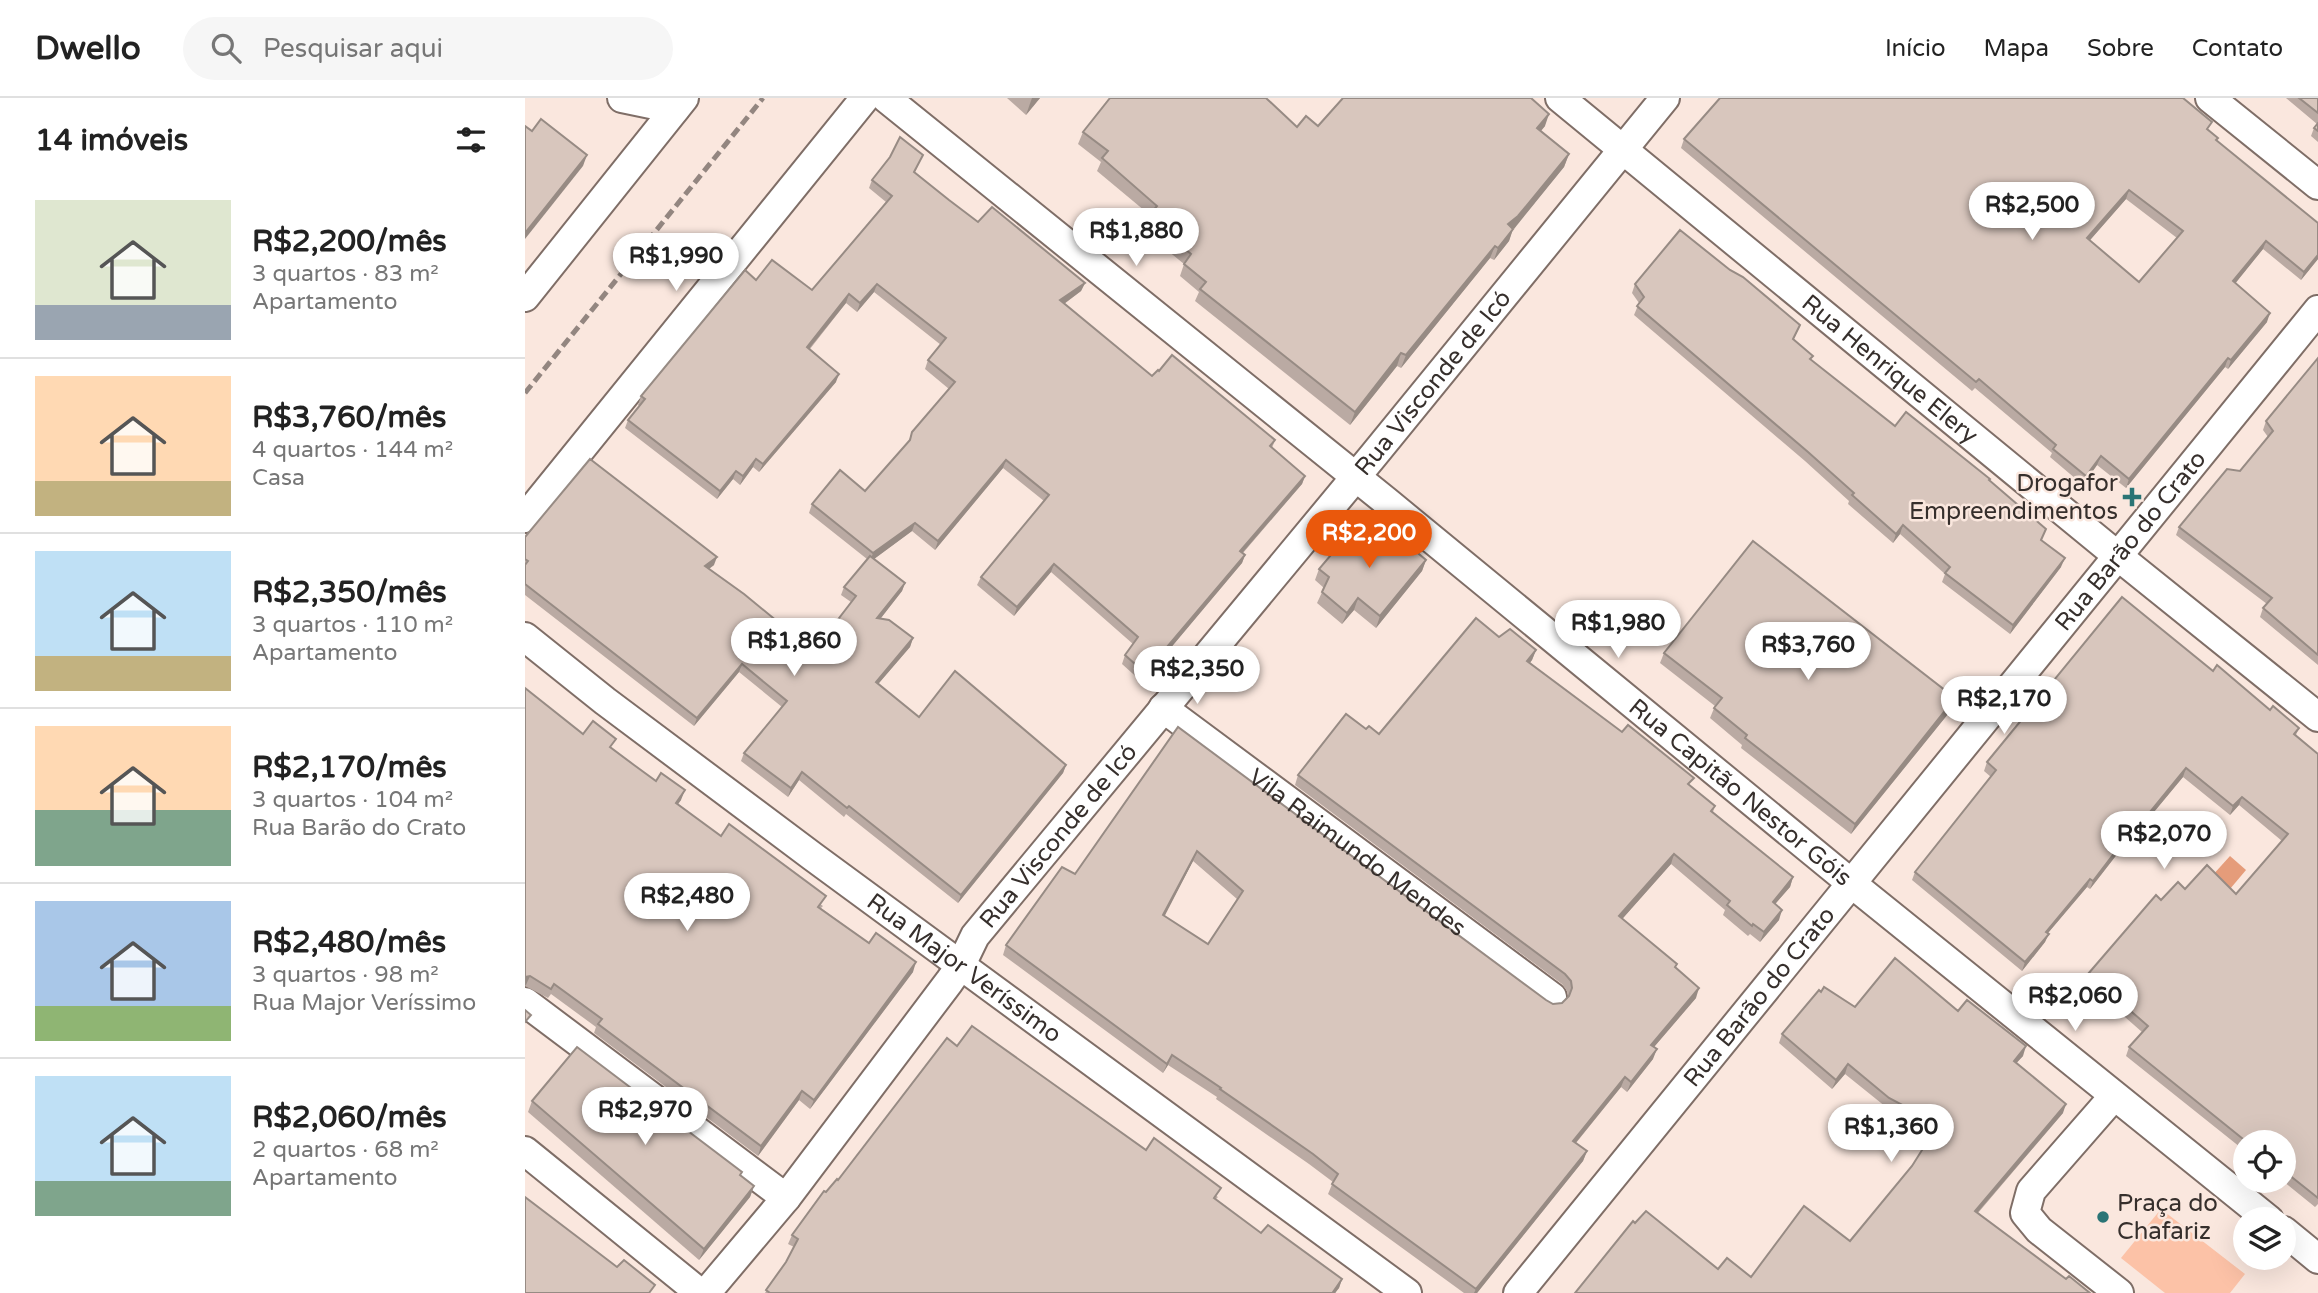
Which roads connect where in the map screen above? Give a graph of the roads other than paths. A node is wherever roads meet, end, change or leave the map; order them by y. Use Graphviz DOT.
graph roads {
  1 [pos="622,98"];
  2 [pos="865,98"];
  3 [pos="886,98"];
  4 [pos="1560,98"];
  5 [pos="1665,98"];
  6 [pos="2210,98"];
  7 [pos="680,104"];
  8 [pos="1622,151"];
  9 [pos="2318,186"];
  10 [pos="525,297"];
  11 [pos="2318,310"];
  12 [pos="1355,477"];
  13 [pos="525,518"];
  14 [pos="2119,557"];
  15 [pos="525,637"];
  16 [pos="1163,708"];
  17 [pos="2318,717"];
  18 [pos="1851,883"];
  19 [pos="961,965"];
  20 [pos="1552,997"];
  21 [pos="525,1002"];
  22 [pos="2114,1096"];
  23 [pos="525,1151"];
  24 [pos="786,1198"];
  25 [pos="2253,1207"];
  26 [pos="2296,1241"];
  27 [pos="2318,1259"];
  28 [pos="700,1293"];
  29 [pos="706,1293"];
  30 [pos="1408,1293"];
  31 [pos="1518,1293"];
  32 [pos="2119,1293"];
  1 -- 7 [label="street"];
  2 -- 13 [label="street"];
  3 -- 12 [label="street, Rua Capitão Nestor Góis"];
  4 -- 8 [label="street, Rua Henrique Elery"];
  5 -- 8 [label="street, Rua Visconde de Icó"];
  6 -- 9 [label="street"];
  7 -- 10 [label="street"];
  8 -- 12 [label="street, Rua Visconde de Icó"];
  8 -- 14 [label="street, Rua Henrique Elery"];
  11 -- 14 [label="street, Rua Barão do Crato"];
  12 -- 16 [label="street, Rua Visconde de Icó"];
  12 -- 18 [label="street, Rua Capitão Nestor Góis"];
  14 -- 17 [label="street, Rua Henrique Elery"];
  14 -- 18 [label="street, Rua Barão do Crato"];
  15 -- 19 [label="street, Rua Major Veríssimo"];
  16 -- 19 [label="street, Rua Visconde de Icó"];
  16 -- 20 [label="street, Vila Raimundo Mendes"];
  18 -- 22 [label="street, Rua Capitão Nestor Góis"];
  18 -- 31 [label="street, Rua Barão do Crato"];
  19 -- 24 [label="street, Rua Visconde de Icó"];
  19 -- 30 [label="street, Rua Major Veríssimo"];
  21 -- 24 [label="street"];
  22 -- 25 [label="street, Rua Capitão Nestor Góis"];
  22 -- 32 [label="street"];
  23 -- 28 [label="street"];
  24 -- 29 [label="street, Rua Visconde de Icó"];
  26 -- 27 [label="street"];
}
